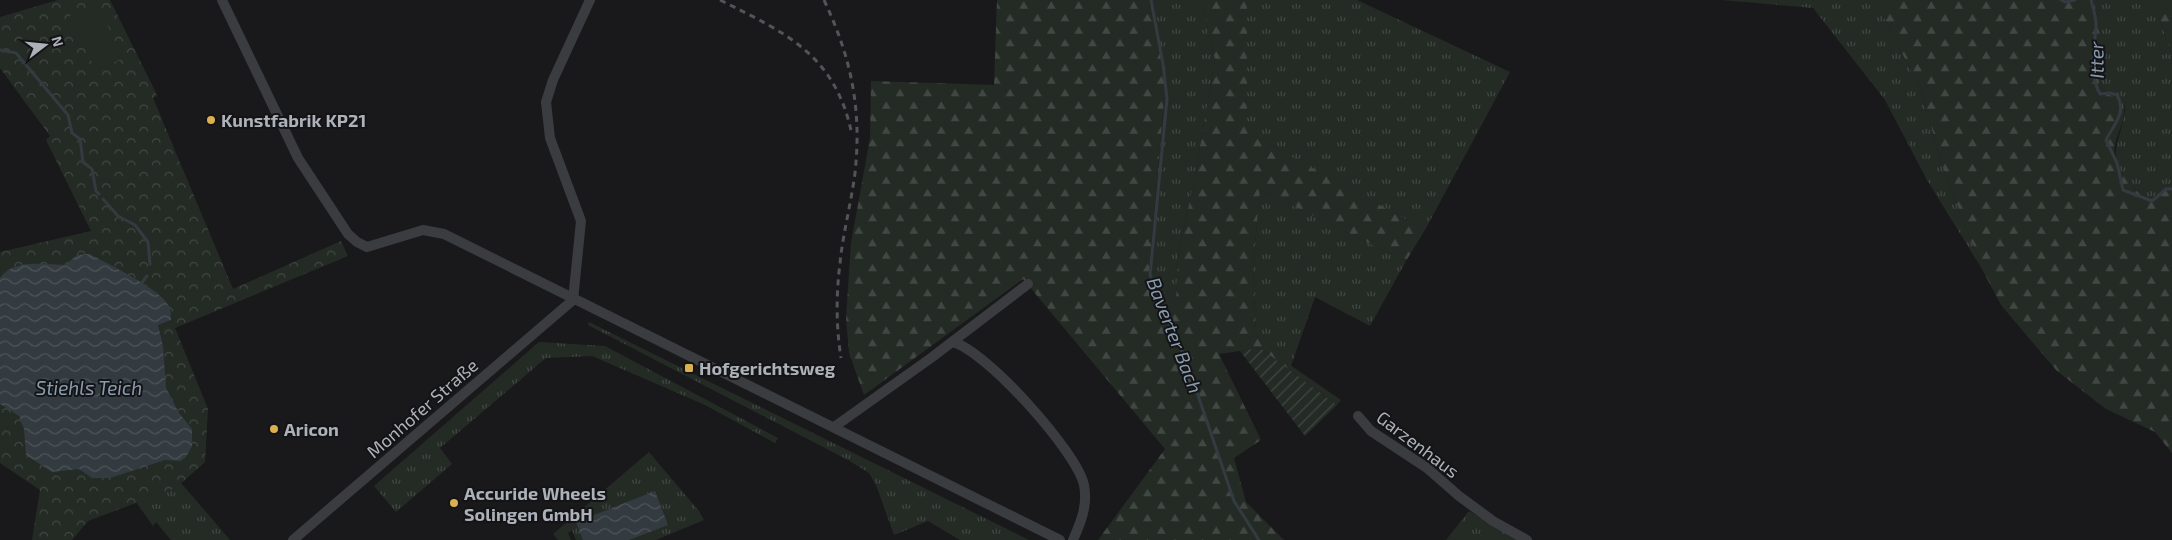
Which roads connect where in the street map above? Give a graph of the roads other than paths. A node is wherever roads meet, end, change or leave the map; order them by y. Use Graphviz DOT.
graph roads {
  1 [pos="222,0"];
  2 [pos="590,0"];
  3 [pos="1028,284"];
  4 [pos="572,300"];
  5 [pos="952,342"];
  6 [pos="1358,416"];
  7 [pos="834,426"];
  8 [pos="293,540"];
  9 [pos="1060,540"];
  10 [pos="1073,540"];
  11 [pos="1526,540"];
  1 -- 4 [label="street"];
  2 -- 4 [label="street"];
  3 -- 5 [label="street"];
  4 -- 7 [label="street"];
  4 -- 8 [label="street, Monhofer Straße"];
  5 -- 7 [label="street"];
  5 -- 10 [label="street"];
  6 -- 11 [label="street, Garzenhaus"];
  7 -- 9 [label="street"];
}
